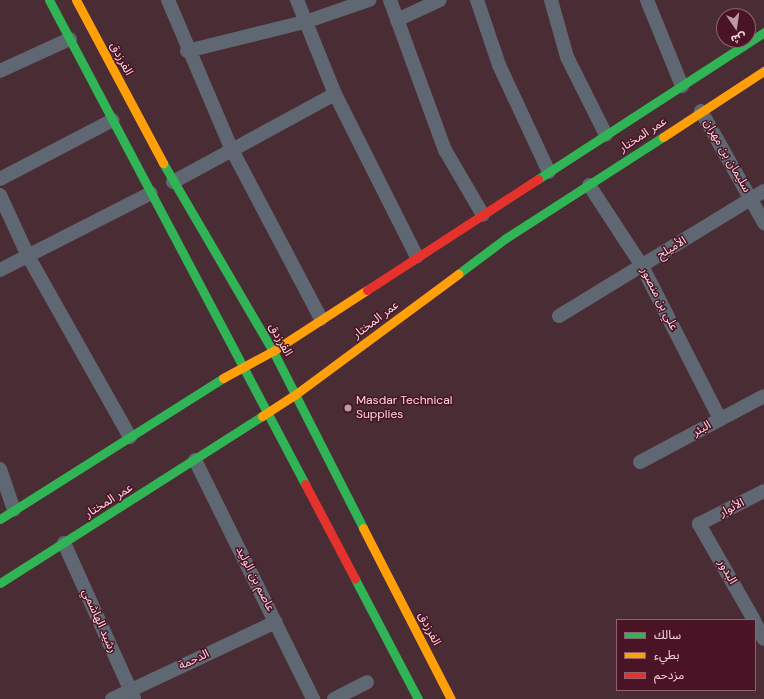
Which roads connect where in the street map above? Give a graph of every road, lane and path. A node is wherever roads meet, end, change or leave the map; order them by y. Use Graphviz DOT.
graph roads {
  1 [pos="49,0"];
  2 [pos="168,0"];
  3 [pos="297,0"];
  4 [pos="369,0"];
  5 [pos="390,0"];
  6 [pos="440,0"];
  7 [pos="477,0"];
  8 [pos="551,0"];
  9 [pos="647,0"];
  10 [pos="81,1"];
  11 [pos="397,20"];
  12 [pos="308,21"];
  13 [pos="764,32"];
  14 [pos="70,39"];
  15 [pos="187,51"];
  16 [pos="0,72"];
  17 [pos="764,72"];
  18 [pos="682,86"];
  19 [pos="335,94"];
  20 [pos="701,111"];
  21 [pos="112,120"];
  22 [pos="606,135"];
  23 [pos="232,150"];
  24 [pos="549,172"];
  25 [pos="0,179"];
  26 [pos="173,182"];
  27 [pos="589,185"];
  28 [pos="764,192"];
  29 [pos="151,193"];
  30 [pos="0,195"];
  31 [pos="752,199"];
  32 [pos="482,215"];
  33 [pos="764,223"];
  34 [pos="28,256"];
  35 [pos="417,257"];
  36 [pos="642,266"];
  37 [pos="0,270"];
  38 [pos="559,316"];
  39 [pos="321,319"];
  40 [pos="273,351"];
  41 [pos="242,366"];
  42 [pos="296,394"];
  43 [pos="764,396"];
  44 [pos="266,413"];
  45 [pos="720,419"];
  46 [pos="130,437"];
  47 [pos="195,460"];
  48 [pos="640,462"];
  49 [pos="0,469"];
  50 [pos="764,491"];
  51 [pos="14,510"];
  52 [pos="0,518"];
  53 [pos="700,524"];
  54 [pos="64,543"];
  55 [pos="0,583"];
  56 [pos="753,619"];
  57 [pos="276,622"];
  58 [pos="756,625"];
  59 [pos="764,639"];
  60 [pos="368,682"];
  61 [pos="133,695"];
  62 [pos="112,699"];
  63 [pos="313,699"];
  64 [pos="334,699"];
  65 [pos="418,699"];
  66 [pos="451,699"];
  1 -- 14 [label="street"];
  2 -- 15 [label="street"];
  3 -- 12 [label="street"];
  4 -- 12 [label="street"];
  5 -- 11 [label="street"];
  6 -- 11 [label="street"];
  7 -- 24 [label="street"];
  8 -- 22 [label="street"];
  9 -- 18 [label="street"];
  10 -- 26 [label="street, الفرزدق"];
  11 -- 32 [label="street"];
  12 -- 15 [label="street"];
  12 -- 19 [label="street"];
  13 -- 18 [label="street, عمر المختار"];
  14 -- 16 [label="street"];
  14 -- 21 [label="street"];
  15 -- 23 [label="street"];
  17 -- 20 [label="street, عمر المختار"];
  18 -- 22 [label="street, عمر المختار"];
  19 -- 23 [label="street"];
  19 -- 35 [label="street"];
  20 -- 27 [label="street, عمر المختار"];
  20 -- 31 [label="street, سليمان بن مهران"];
  21 -- 25 [label="street"];
  21 -- 29 [label="street"];
  22 -- 24 [label="street, عمر المختار"];
  23 -- 26 [label="street"];
  23 -- 39 [label="street"];
  24 -- 32 [label="street, عمر المختار"];
  26 -- 40 [label="street, الفرزدق"];
  27 -- 36 [label="street, علي بن منصور"];
  27 -- 42 [label="street, عمر المختار"];
  28 -- 31 [label="street, الأميلح"];
  29 -- 34 [label="street"];
  29 -- 41 [label="street"];
  30 -- 34 [label="street"];
  31 -- 33 [label="street, سليمان بن مهران"];
  31 -- 36 [label="street, الأميلح"];
  32 -- 35 [label="street, عمر المختار"];
  34 -- 37 [label="street"];
  34 -- 46 [label="street"];
  35 -- 39 [label="street, عمر المختار"];
  36 -- 38 [label="street, الأميلح"];
  36 -- 45 [label="street, علي بن منصور"];
  39 -- 40 [label="street, عمر المختار"];
  40 -- 41 [label="street, عمر المختار"];
  40 -- 42 [label="street, الفرزدق"];
  41 -- 44 [label="street"];
  41 -- 46 [label="street, عمر المختار"];
  42 -- 44 [label="street, عمر المختار"];
  42 -- 66 [label="street, الفرزدق"];
  43 -- 45 [label="street, البئر"];
  44 -- 47 [label="street, عمر المختار"];
  44 -- 65 [label="street"];
  45 -- 48 [label="street, البئر"];
  46 -- 51 [label="street, عمر المختار"];
  47 -- 54 [label="street, عمر المختار"];
  47 -- 57 [label="street, عاصم بن الوليد"];
  49 -- 51 [label="street"];
  50 -- 53 [label="street, الأنوار"];
  51 -- 52 [label="street, عمر المختار"];
  53 -- 56 [label="street, البدور"];
  54 -- 55 [label="street, عمر المختار"];
  54 -- 61 [label="street, رشيد الهاشمي"];
  57 -- 61 [label="street, الدحمة"];
  57 -- 63 [label="street, عاصم بن الوليد"];
  58 -- 59 [label="street, البدور"];
  60 -- 64 [label="street"];
  61 -- 62 [label="street, الدحمة"];
}
